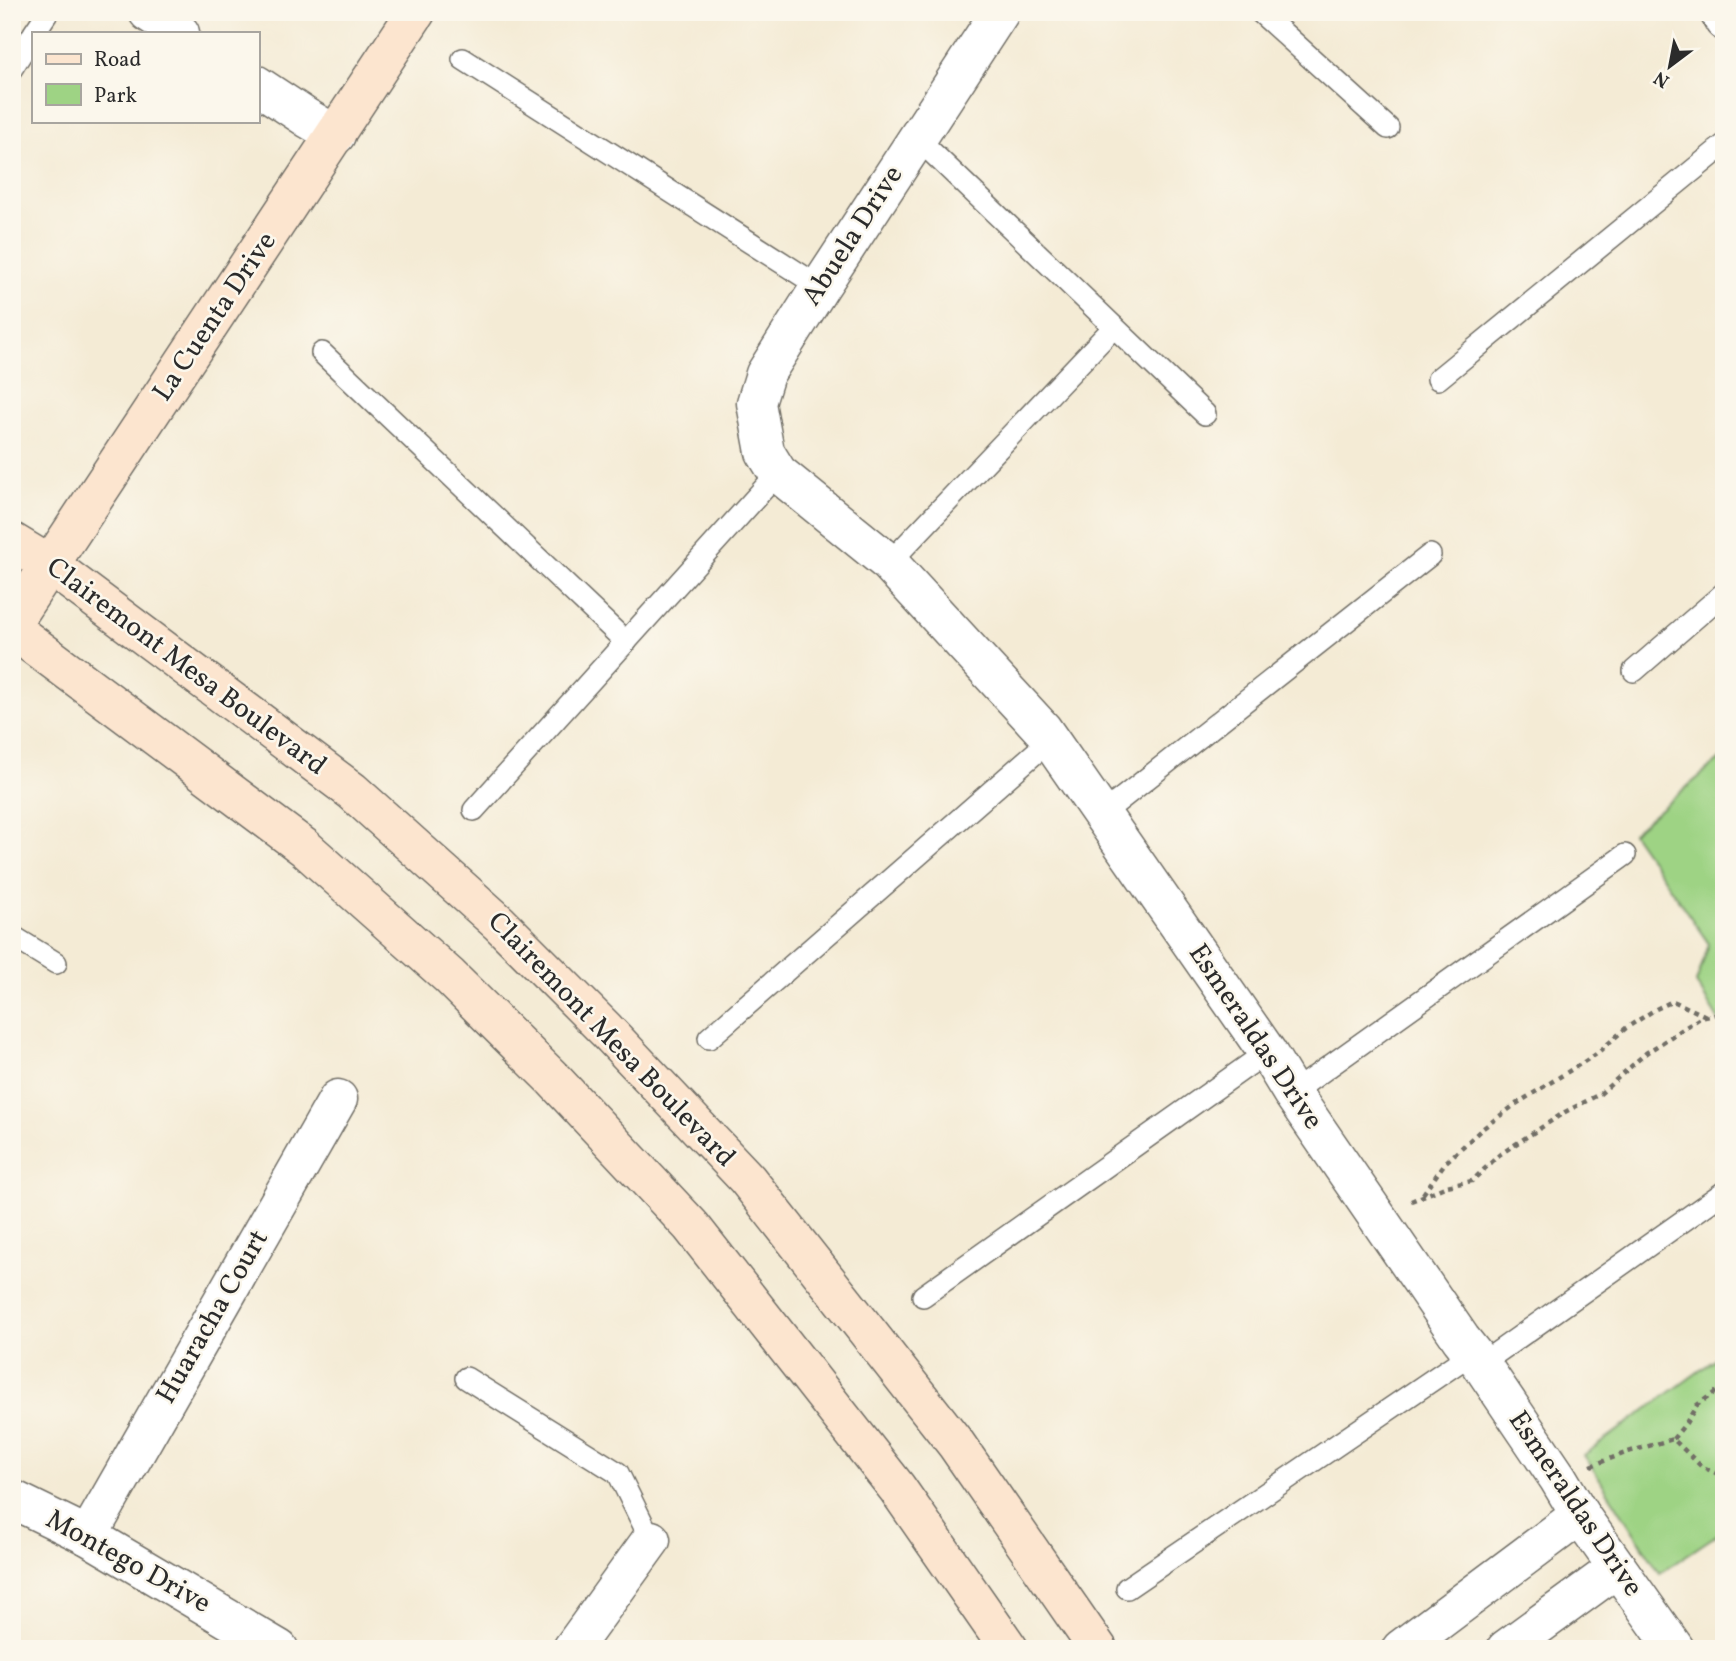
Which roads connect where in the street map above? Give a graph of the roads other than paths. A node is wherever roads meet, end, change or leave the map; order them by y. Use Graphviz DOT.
graph roads {
  1 [pos="48,12"];
  2 [pos="148,12"];
  3 [pos="415,12"];
  4 [pos="1000,12"];
  5 [pos="1719,12"];
  6 [pos="1267,15"];
  7 [pos="1724,21"];
  8 [pos="35,32"];
  9 [pos="178,32"];
  10 [pos="32,37"];
  11 [pos="463,59"];
  12 [pos="12,68"];
  13 [pos="259,86"];
  14 [pos="1388,128"];
  15 [pos="336,135"];
  16 [pos="917,138"];
  17 [pos="1724,145"];
  18 [pos="820,286"];
  19 [pos="1114,327"];
  20 [pos="322,353"];
  21 [pos="1438,379"];
  22 [pos="1205,414"];
  23 [pos="778,473"];
  24 [pos="12,542"];
  25 [pos="1430,555"];
  26 [pos="889,563"];
  27 [pos="50,565"];
  28 [pos="1724,593"];
  29 [pos="12,621"];
  30 [pos="12,629"];
  31 [pos="625,642"];
  32 [pos="1634,671"];
  33 [pos="1050,740"];
  34 [pos="474,810"];
  35 [pos="1101,814"];
  36 [pos="1625,855"];
  37 [pos="12,936"];
  38 [pos="56,963"];
  39 [pos="709,1038"];
  40 [pos="1268,1052"];
  41 [pos="1292,1093"];
  42 [pos="338,1099"];
  43 [pos="1724,1192"];
  44 [pos="923,1296"];
  45 [pos="1476,1359"];
  46 [pos="466,1378"];
  47 [pos="12,1499"];
  48 [pos="1580,1515"];
  49 [pos="88,1536"];
  50 [pos="651,1540"];
  51 [pos="1617,1568"];
  52 [pos="1127,1588"];
  53 [pos="279,1649"];
  54 [pos="572,1649"];
  55 [pos="1009,1649"];
  56 [pos="1098,1649"];
  57 [pos="1401,1649"];
  58 [pos="1506,1649"];
  59 [pos="1675,1649"];
  1 -- 8 [label="lane"];
  2 -- 9 [label="street"];
  3 -- 15 [label="main road, La Cuenta Drive"];
  4 -- 16 [label="street, Abuela Drive"];
  5 -- 7 [label="street"];
  6 -- 14 [label="lane"];
  10 -- 12 [label="lane"];
  11 -- 18 [label="lane"];
  13 -- 15 [label="street"];
  15 -- 27 [label="main road, La Cuenta Drive"];
  16 -- 18 [label="street, Abuela Drive"];
  16 -- 19 [label="lane"];
  17 -- 21 [label="lane"];
  18 -- 23 [label="street, Abuela Drive"];
  19 -- 22 [label="lane"];
  19 -- 26 [label="lane"];
  20 -- 31 [label="lane"];
  23 -- 26 [label="street, Esmeraldas Drive"];
  23 -- 31 [label="lane"];
  24 -- 27 [label="main road, Clairemont Mesa Boulevard"];
  25 -- 35 [label="lane"];
  26 -- 33 [label="street, Esmeraldas Drive"];
  27 -- 29 [label="main road, La Cuenta Drive"];
  27 -- 56 [label="main road, Clairemont Mesa Boulevard"];
  28 -- 32 [label="lane"];
  30 -- 55 [label="main road"];
  31 -- 34 [label="lane"];
  33 -- 35 [label="street, Esmeraldas Drive"];
  33 -- 39 [label="lane"];
  35 -- 40 [label="street, Esmeraldas Drive"];
  36 -- 41 [label="lane"];
  37 -- 38 [label="lane"];
  40 -- 41 [label="street, Esmeraldas Drive"];
  40 -- 44 [label="lane"];
  41 -- 45 [label="street, Esmeraldas Drive"];
  42 -- 49 [label="street, Huaracha Court"];
  43 -- 45 [label="lane"];
  45 -- 48 [label="street, Esmeraldas Drive"];
  45 -- 52 [label="lane"];
  46 -- 50 [label="lane"];
  47 -- 49 [label="street, Montego Drive"];
  48 -- 51 [label="street, Esmeraldas Drive"];
  48 -- 57 [label="street"];
  49 -- 53 [label="street, Montego Drive"];
  50 -- 54 [label="street"];
  51 -- 58 [label="street"];
  51 -- 59 [label="street, Esmeraldas Drive"];
}
